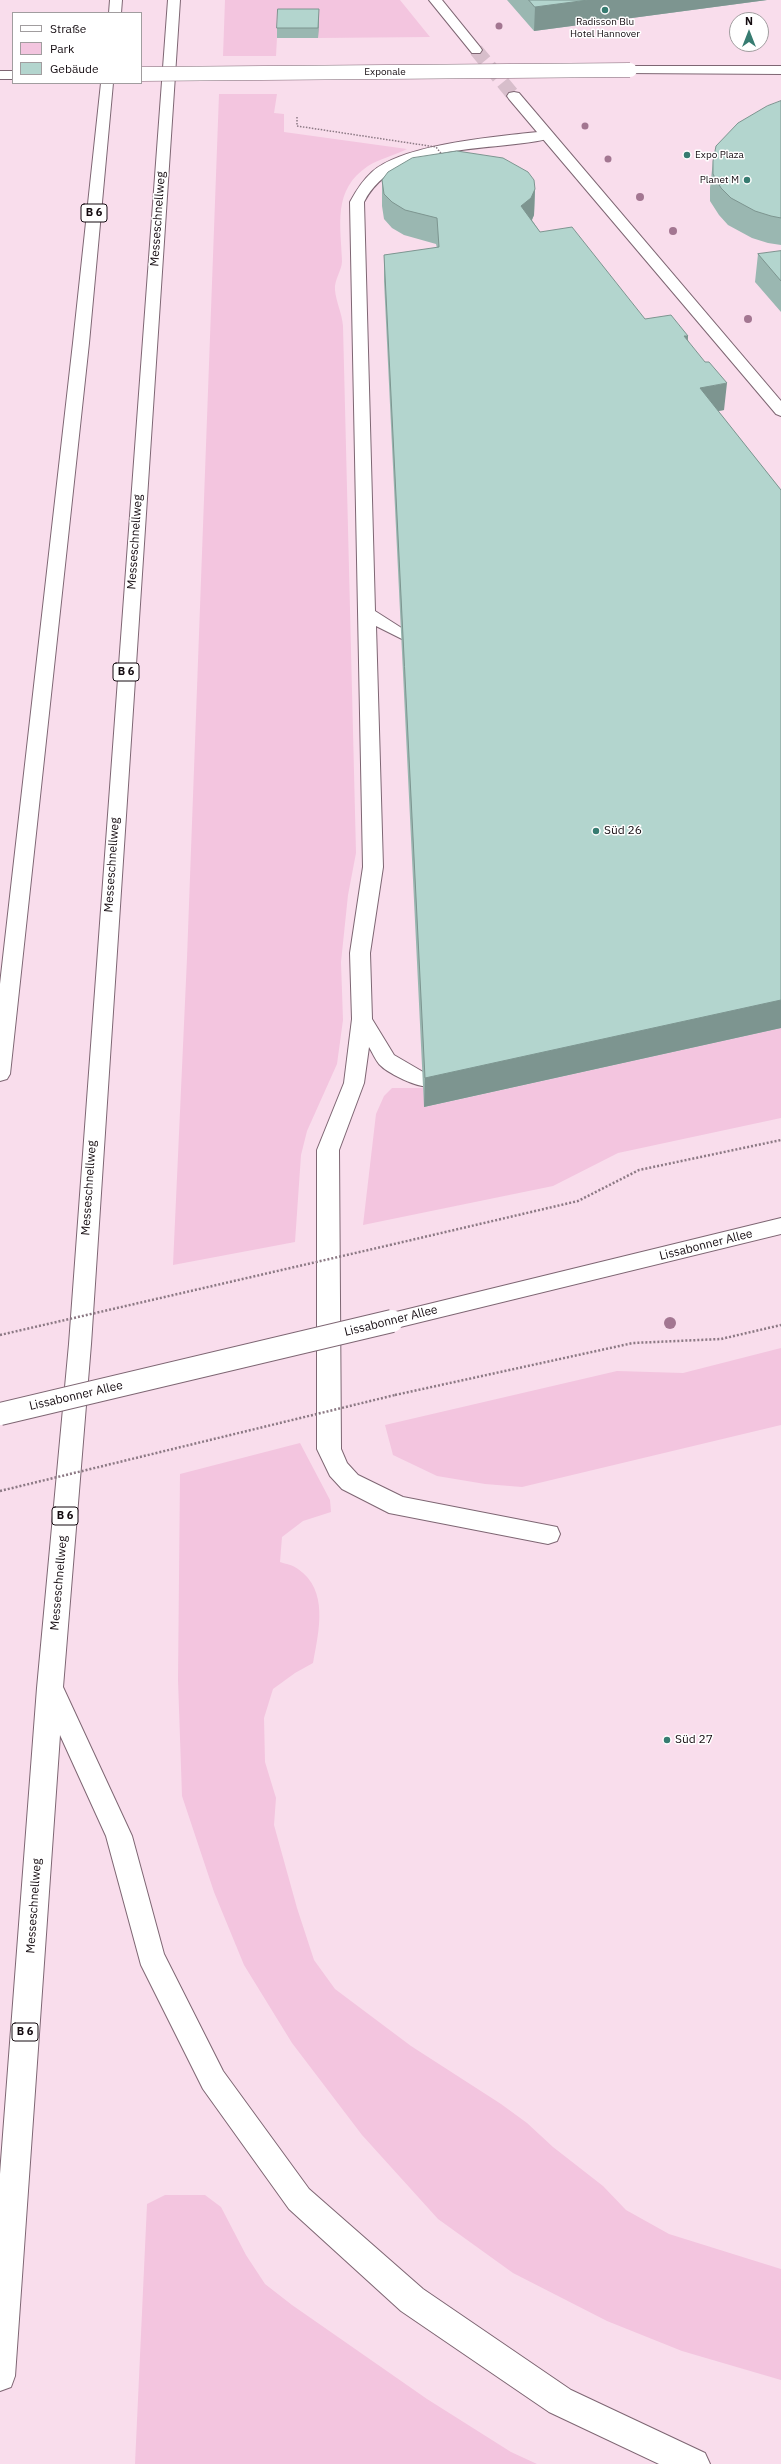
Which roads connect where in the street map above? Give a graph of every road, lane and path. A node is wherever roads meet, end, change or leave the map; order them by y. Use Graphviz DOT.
graph roads {
  1 [pos="116,0"];
  2 [pos="174,0"];
  3 [pos="435,0"];
  4 [pos="115,12"];
  5 [pos="476,50"];
  6 [pos="781,70"];
  7 [pos="142,74"];
  8 [pos="0,75"];
  9 [pos="12,75"];
  10 [pos="107,84"];
  11 [pos="514,96"];
  12 [pos="547,135"];
  13 [pos="781,411"];
  14 [pos="368,614"];
  15 [pos="402,634"];
  16 [pos="362,1019"];
  17 [pos="0,1074"];
  18 [pos="423,1081"];
  19 [pos="781,1140"];
  20 [pos="781,1226"];
  21 [pos="781,1325"];
  22 [pos="0,1335"];
  23 [pos="0,1414"];
  24 [pos="0,1491"];
  25 [pos="548,1534"];
  26 [pos="50,1688"];
  27 [pos="0,2376"];
  28 [pos="694,2464"];
  1 -- 4 [label="main road"];
  2 -- 26 [label="main road, Messeschnellweg / B 6"];
  3 -- 5 [label="main road"];
  6 -- 7 [label="main road, Exponale, bridge"];
  8 -- 9 [label="main road"];
  10 -- 17 [label="main road, B 6"];
  11 -- 12 [label="main road"];
  12 -- 13 [label="main road"];
  12 -- 14 [label="main road"];
  14 -- 15 [label="main road"];
  14 -- 16 [label="main road"];
  16 -- 18 [label="main road"];
  16 -- 25 [label="main road"];
  19 -- 22 [label="path, bridge"];
  20 -- 23 [label="main road, Lissabonner Allee, bridge"];
  21 -- 24 [label="path, bridge"];
  26 -- 27 [label="main road, Messeschnellweg / B 6"];
  26 -- 28 [label="main road"];
}
